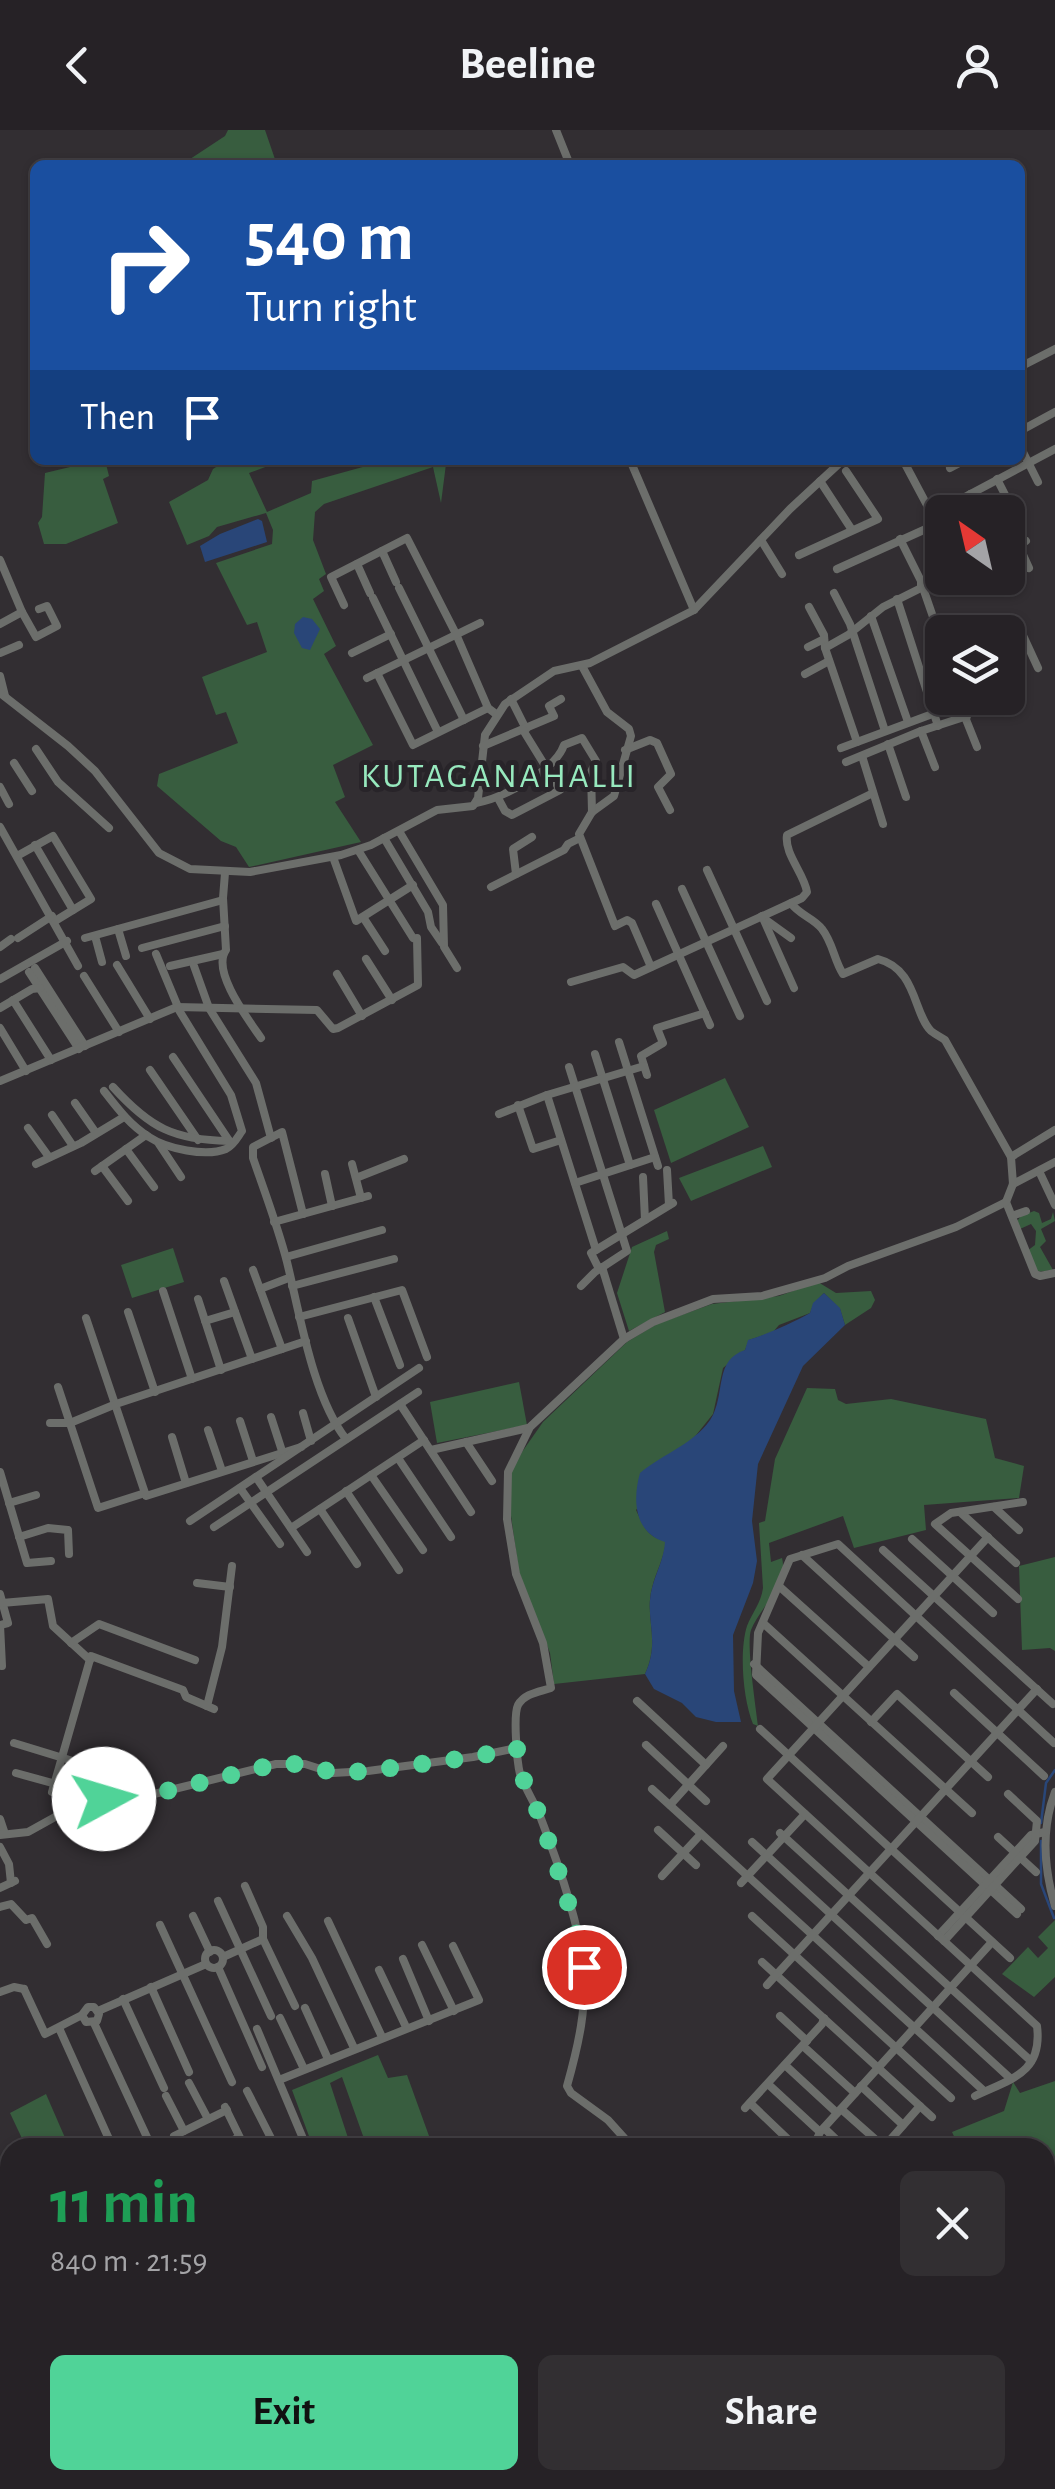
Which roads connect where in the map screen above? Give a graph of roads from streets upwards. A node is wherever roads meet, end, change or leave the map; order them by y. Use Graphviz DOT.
graph roads {
  1 [pos="556,130"];
  2 [pos="568,160"];
  3 [pos="1055,349"];
  4 [pos="1025,364"];
  5 [pos="1055,412"];
  6 [pos="1025,428"];
  7 [pos="1055,449"];
  8 [pos="1025,457"];
  9 [pos="1028,463"];
  10 [pos="632,465"];
  11 [pos="838,465"];
  12 [pos="906,465"];
  13 [pos="956,465"];
  14 [pos="1024,465"];
  15 [pos="1025,465"];
  16 [pos="950,468"];
  17 [pos="846,471"];
  18 [pos="997,479"];
  19 [pos="820,481"];
  20 [pos="1038,482"];
  21 [pos="968,495"];
  22 [pos="1005,495"];
  23 [pos="852,530"];
  24 [pos="900,538"];
  25 [pos="761,540"];
  26 [pos="382,551"];
  27 [pos="1025,554"];
  28 [pos="799,555"];
  29 [pos="0,560"];
  30 [pos="356,564"];
  31 [pos="1029,568"];
  32 [pos="837,569"];
  33 [pos="782,574"];
  34 [pos="925,585"];
  35 [pos="922,586"];
  36 [pos="834,592"];
  37 [pos="898,599"];
  38 [pos="344,605"];
  39 [pos="809,606"];
  40 [pos="39,609"];
  41 [pos="694,610"];
  42 [pos="22,612"];
  43 [pos="932,615"];
  44 [pos="871,616"];
  45 [pos="480,623"];
  46 [pos="0,624"];
  47 [pos="851,632"];
  48 [pos="391,634"];
  49 [pos="456,634"];
  50 [pos="1025,641"];
  51 [pos="824,643"];
  52 [pos="19,644"];
  53 [pos="808,646"];
  54 [pos="428,648"];
  55 [pos="0,653"];
  56 [pos="352,653"];
  57 [pos="403,660"];
  58 [pos="829,661"];
  59 [pos="582,666"];
  60 [pos="1038,668"];
  61 [pos="377,672"];
  62 [pos="805,674"];
  63 [pos="0,676"];
  64 [pos="367,678"];
  65 [pos="925,681"];
  66 [pos="2,694"];
  67 [pos="561,698"];
  68 [pos="511,699"];
  69 [pos="492,711"];
  70 [pos="927,715"];
  71 [pos="936,715"];
  72 [pos="965,717"];
  73 [pos="464,720"];
  74 [pos="908,722"];
  75 [pos="938,726"];
  76 [pos="524,730"];
  77 [pos="884,731"];
  78 [pos="921,731"];
  79 [pos="438,732"];
  80 [pos="857,742"];
  81 [pos="888,744"];
  82 [pos="483,746"];
  83 [pos="977,746"];
  84 [pos="841,748"];
  85 [pos="36,749"];
  86 [pos="626,750"];
  87 [pos="862,756"];
  88 [pos="846,762"];
  89 [pos="14,763"];
  90 [pos="546,767"];
  91 [pos="934,767"];
  92 [pos="0,787"];
  93 [pos="32,791"];
  94 [pos="873,793"];
  95 [pos="906,796"];
  96 [pos="498,798"];
  97 [pos="476,803"];
  98 [pos="9,804"];
  99 [pos="670,810"];
  100 [pos="592,812"];
  101 [pos="883,824"];
  102 [pos="0,826"];
  103 [pos="109,828"];
  104 [pos="399,831"];
  105 [pos="384,838"];
  106 [pos="532,838"];
  107 [pos="580,838"];
  108 [pos="36,846"];
  109 [pos="358,850"];
  110 [pos="17,856"];
  111 [pos="333,857"];
  112 [pos="708,870"];
  113 [pos="225,873"];
  114 [pos="516,874"];
  115 [pos="412,886"];
  116 [pos="490,887"];
  117 [pos="682,889"];
  118 [pos="223,900"];
  119 [pos="389,900"];
  120 [pos="791,903"];
  121 [pos="656,904"];
  122 [pos="73,910"];
  123 [pos="363,916"];
  124 [pos="763,917"];
  125 [pos="54,918"];
  126 [pos="224,926"];
  127 [pos="118,929"];
  128 [pos="734,929"];
  129 [pos="790,938"];
  130 [pos="66,941"];
  131 [pos="706,942"];
  132 [pos="0,946"];
  133 [pos="444,947"];
  134 [pos="142,948"];
  135 [pos="385,951"];
  136 [pos="156,954"];
  137 [pos="222,954"];
  138 [pos="678,954"];
  139 [pos="126,956"];
  140 [pos="366,959"];
  141 [pos="102,962"];
  142 [pos="78,966"];
  143 [pos="118,966"];
  144 [pos="170,966"];
  145 [pos="194,966"];
  146 [pos="651,966"];
  147 [pos="458,968"];
  148 [pos="337,974"];
  149 [pos="84,976"];
  150 [pos="0,979"];
  151 [pos="571,982"];
  152 [pos="40,988"];
  153 [pos="794,988"];
  154 [pos="13,1000"];
  155 [pos="392,1000"];
  156 [pos="767,1001"];
  157 [pos="178,1007"];
  158 [pos="0,1008"];
  159 [pos="210,1008"];
  160 [pos="240,1008"];
  161 [pos="705,1013"];
  162 [pos="362,1016"];
  163 [pos="740,1016"];
  164 [pos="150,1019"];
  165 [pos="710,1025"];
  166 [pos="0,1028"];
  167 [pos="119,1032"];
  168 [pos="261,1038"];
  169 [pos="619,1042"];
  170 [pos="82,1047"];
  171 [pos="595,1054"];
  172 [pos="173,1057"];
  173 [pos="52,1060"];
  174 [pos="570,1068"];
  175 [pos="150,1070"];
  176 [pos="26,1071"];
  177 [pos="628,1071"];
  178 [pos="602,1078"];
  179 [pos="0,1081"];
  180 [pos="575,1086"];
  181 [pos="547,1095"];
  182 [pos="75,1103"];
  183 [pos="518,1104"];
  184 [pos="52,1114"];
  185 [pos="499,1114"];
  186 [pos="124,1117"];
  187 [pos="28,1128"];
  188 [pos="1055,1130"];
  189 [pos="96,1132"];
  190 [pos="146,1135"];
  191 [pos="271,1138"];
  192 [pos="198,1140"];
  193 [pos="561,1140"];
  194 [pos="158,1144"];
  195 [pos="231,1144"];
  196 [pos="73,1146"];
  197 [pos="126,1149"];
  198 [pos="49,1157"];
  199 [pos="1011,1157"];
  200 [pos="404,1159"];
  201 [pos="1055,1162"];
  202 [pos="36,1164"];
  203 [pos="352,1164"];
  204 [pos="630,1165"];
  205 [pos="660,1165"];
  206 [pos="1039,1171"];
  207 [pos="325,1174"];
  208 [pos="602,1174"];
  209 [pos="182,1177"];
  210 [pos="643,1177"];
  211 [pos="356,1178"];
  212 [pos="574,1183"];
  213 [pos="1012,1184"];
  214 [pos="154,1187"];
  215 [pos="1052,1187"];
  216 [pos="128,1201"];
  217 [pos="1006,1202"];
  218 [pos="1055,1204"];
  219 [pos="332,1206"];
  220 [pos="1026,1212"];
  221 [pos="303,1214"];
  222 [pos="1012,1216"];
  223 [pos="645,1220"];
  224 [pos="274,1222"];
  225 [pos="382,1230"];
  226 [pos="620,1235"];
  227 [pos="596,1250"];
  228 [pos="286,1257"];
  229 [pos="394,1259"];
  230 [pos="600,1268"];
  231 [pos="253,1270"];
  232 [pos="1055,1273"];
  233 [pos="224,1281"];
  234 [pos="289,1283"];
  235 [pos="581,1286"];
  236 [pos="260,1289"];
  237 [pos="163,1291"];
  238 [pos="374,1297"];
  239 [pos="198,1299"];
  240 [pos="128,1312"];
  241 [pos="235,1312"];
  242 [pos="298,1317"];
  243 [pos="86,1318"];
  244 [pos="348,1318"];
  245 [pos="205,1321"];
  246 [pos="624,1339"];
  247 [pos="306,1342"];
  248 [pos="282,1349"];
  249 [pos="427,1356"];
  250 [pos="252,1360"];
  251 [pos="400,1365"];
  252 [pos="419,1368"];
  253 [pos="221,1370"];
  254 [pos="192,1379"];
  255 [pos="58,1387"];
  256 [pos="154,1392"];
  257 [pos="418,1392"];
  258 [pos="376,1397"];
  259 [pos="116,1404"];
  260 [pos="400,1404"];
  261 [pos="303,1412"];
  262 [pos="271,1417"];
  263 [pos="240,1421"];
  264 [pos="70,1423"];
  265 [pos="50,1424"];
  266 [pos="335,1425"];
  267 [pos="530,1427"];
  268 [pos="208,1430"];
  269 [pos="172,1437"];
  270 [pos="346,1440"];
  271 [pos="424,1440"];
  272 [pos="311,1441"];
  273 [pos="466,1442"];
  274 [pos="301,1448"];
  275 [pos="430,1450"];
  276 [pos="282,1451"];
  277 [pos="398,1458"];
  278 [pos="253,1460"];
  279 [pos="222,1471"];
  280 [pos="0,1472"];
  281 [pos="371,1475"];
  282 [pos="256,1477"];
  283 [pos="492,1481"];
  284 [pos="186,1483"];
  285 [pos="240,1488"];
  286 [pos="144,1492"];
  287 [pos="267,1492"];
  288 [pos="346,1492"];
  289 [pos="36,1496"];
  290 [pos="1023,1502"];
  291 [pos="9,1503"];
  292 [pos="250,1503"];
  293 [pos="994,1507"];
  294 [pos="320,1509"];
  295 [pos="471,1512"];
  296 [pos="960,1512"];
  297 [pos="190,1522"];
  298 [pos="214,1527"];
  299 [pos="291,1529"];
  300 [pos="1019,1530"];
  301 [pos="19,1537"];
  302 [pos="451,1537"];
  303 [pos="988,1537"];
  304 [pos="912,1539"];
  305 [pos="423,1550"];
  306 [pos="884,1550"];
  307 [pos="307,1552"];
  308 [pos="69,1554"];
  309 [pos="802,1555"];
  310 [pos="970,1556"];
  311 [pos="51,1561"];
  312 [pos="1016,1563"];
  313 [pos="357,1564"];
  314 [pos="232,1566"];
  315 [pos="398,1570"];
  316 [pos="952,1576"];
  317 [pos="197,1584"];
  318 [pos="230,1587"];
  319 [pos="780,1587"];
  320 [pos="934,1596"];
  321 [pos="1,1599"];
  322 [pos="1018,1599"];
  323 [pos="994,1613"];
  324 [pos="916,1616"];
  325 [pos="762,1623"];
  326 [pos="0,1625"];
  327 [pos="894,1640"];
  328 [pos="71,1643"];
  329 [pos="914,1657"];
  330 [pos="90,1660"];
  331 [pos="195,1660"];
  332 [pos="2,1666"];
  333 [pos="869,1667"];
  334 [pos="1037,1690"];
  335 [pos="954,1693"];
  336 [pos="843,1696"];
  337 [pos="636,1701"];
  338 [pos="1053,1704"];
  339 [pos="1018,1710"];
  340 [pos="872,1722"];
  341 [pos="816,1726"];
  342 [pos="760,1730"];
  343 [pos="997,1733"];
  344 [pos="14,1743"];
  345 [pos="1054,1743"];
  346 [pos="646,1746"];
  347 [pos="723,1746"];
  348 [pos="517,1748"];
  349 [pos="789,1756"];
  350 [pos="62,1758"];
  351 [pos="971,1761"];
  352 [pos="706,1765"];
  353 [pos="16,1773"];
  354 [pos="122,1776"];
  355 [pos="988,1776"];
  356 [pos="1044,1776"];
  357 [pos="688,1785"];
  358 [pos="53,1788"];
  359 [pos="652,1789"];
  360 [pos="946,1790"];
  361 [pos="1055,1792"];
  362 [pos="92,1794"];
  363 [pos="1008,1794"];
  364 [pos="706,1801"];
  365 [pos="670,1805"];
  366 [pos="972,1813"];
  367 [pos="804,1814"];
  368 [pos="918,1819"];
  369 [pos="0,1820"];
  370 [pos="658,1830"];
  371 [pos="1040,1832"];
  372 [pos="702,1834"];
  373 [pos="782,1834"];
  374 [pos="2,1835"];
  375 [pos="998,1837"];
  376 [pos="752,1842"];
  377 [pos="0,1847"];
  378 [pos="891,1850"];
  379 [pos="684,1853"];
  380 [pos="1018,1855"];
  381 [pos="766,1856"];
  382 [pos="696,1865"];
  383 [pos="1036,1872"];
  384 [pos="869,1873"];
  385 [pos="662,1876"];
  386 [pos="744,1880"];
  387 [pos="990,1885"];
  388 [pos="245,1886"];
  389 [pos="0,1888"];
  390 [pos="849,1895"];
  391 [pos="218,1901"];
  392 [pos="1055,1906"];
  393 [pos="0,1907"];
  394 [pos="1019,1912"];
  395 [pos="831,1915"];
  396 [pos="962,1915"];
  397 [pos="193,1916"];
  398 [pos="287,1916"];
  399 [pos="752,1916"];
  400 [pos="328,1921"];
  401 [pos="160,1925"];
  402 [pos="812,1935"];
  403 [pos="263,1939"];
  404 [pos="941,1939"];
  405 [pos="992,1942"];
  406 [pos="46,1944"];
  407 [pos="422,1946"];
  408 [pos="453,1946"];
  409 [pos="240,1949"];
  410 [pos="210,1952"];
  411 [pos="794,1955"];
  412 [pos="223,1957"];
  413 [pos="1010,1958"];
  414 [pos="403,1959"];
  415 [pos="762,1962"];
  416 [pos="206,1964"];
  417 [pos="970,1966"];
  418 [pos="218,1967"];
  419 [pos="379,1970"];
  420 [pos="183,1973"];
  421 [pos="776,1975"];
  422 [pos="767,1985"];
  423 [pos="151,1987"];
  424 [pos="950,1988"];
  425 [pos="0,1994"];
  426 [pos="122,1999"];
  427 [pos="295,2006"];
  428 [pos="305,2008"];
  429 [pos="932,2008"];
  430 [pos="98,2011"];
  431 [pos="454,2011"];
  432 [pos="82,2016"];
  433 [pos="780,2016"];
  434 [pos="824,2018"];
  435 [pos="429,2021"];
  436 [pos="94,2023"];
  437 [pos="406,2027"];
  438 [pos="59,2028"];
  439 [pos="914,2028"];
  440 [pos="257,2029"];
  441 [pos="382,2037"];
  442 [pos="805,2043"];
  443 [pos="354,2048"];
  444 [pos="896,2048"];
  445 [pos="328,2059"];
  446 [pos="1031,2062"];
  447 [pos="785,2065"];
  448 [pos="262,2067"];
  449 [pos="878,2068"];
  450 [pos="304,2069"];
  451 [pos="189,2072"];
  452 [pos="1010,2079"];
  453 [pos="280,2080"];
  454 [pos="232,2082"];
  455 [pos="190,2083"];
  456 [pos="768,2084"];
  457 [pos="858,2090"];
  458 [pos="247,2092"];
  459 [pos="952,2098"];
  460 [pos="920,2106"];
  461 [pos="839,2111"];
  462 [pos="932,2117"];
  463 [pos="208,2119"];
  464 [pos="903,2125"];
  465 [pos="184,2130"];
  466 [pos="822,2130"];
  467 [pos="174,2136"];
  468 [pos="239,2137"];
  469 [pos="109,2138"];
  470 [pos="147,2138"];
  471 [pos="271,2138"];
  472 [pos="303,2138"];
  473 [pos="624,2138"];
  474 [pos="785,2138"];
  475 [pos="818,2138"];
  476 [pos="832,2138"];
  477 [pos="872,2138"];
  478 [pos="892,2138"];
  1 -- 2 [label="street"];
  3 -- 4 [label="street"];
  5 -- 6 [label="street"];
  7 -- 9 [label="street"];
  8 -- 9 [label="street"];
  9 -- 15 [label="street"];
  9 -- 20 [label="street"];
  10 -- 41 [label="street"];
  11 -- 19 [label="street"];
  12 -- 24 [label="street"];
  13 -- 16 [label="street"];
  14 -- 18 [label="street"];
  17 -- 23 [label="street"];
  18 -- 21 [label="street"];
  18 -- 22 [label="street"];
  19 -- 23 [label="street"];
  19 -- 25 [label="street"];
  23 -- 28 [label="street"];
  24 -- 32 [label="street"];
  24 -- 35 [label="street"];
  25 -- 33 [label="street"];
  25 -- 41 [label="street"];
  26 -- 30 [label="street"];
  26 -- 49 [label="street"];
  26 -- 54 [label="street"];
  27 -- 31 [label="street"];
  29 -- 42 [label="street"];
  30 -- 38 [label="street"];
  30 -- 48 [label="street"];
  34 -- 35 [label="street"];
  35 -- 37 [label="street"];
  35 -- 43 [label="street"];
  36 -- 47 [label="street"];
  37 -- 44 [label="street"];
  37 -- 65 [label="street"];
  39 -- 51 [label="street"];
  40 -- 42 [label="street"];
  41 -- 59 [label="street"];
  42 -- 46 [label="street"];
  44 -- 47 [label="street"];
  44 -- 74 [label="street"];
  45 -- 49 [label="street"];
  47 -- 51 [label="street"];
  47 -- 77 [label="street"];
  48 -- 56 [label="street"];
  48 -- 57 [label="street"];
  49 -- 54 [label="street"];
  49 -- 69 [label="street"];
  50 -- 60 [label="street"];
  51 -- 53 [label="street"];
  51 -- 58 [label="street"];
  52 -- 55 [label="street"];
  54 -- 57 [label="street"];
  54 -- 73 [label="street"];
  57 -- 61 [label="street"];
  57 -- 79 [label="street"];
  58 -- 62 [label="street"];
  58 -- 80 [label="street"];
  59 -- 68 [label="street"];
  59 -- 86 [label="street"];
  61 -- 64 [label="street"];
  61 -- 79 [label="street"];
  63 -- 66 [label="street"];
  66 -- 113 [label="street"];
  67 -- 76 [label="street"];
  68 -- 69 [label="street"];
  68 -- 76 [label="street"];
  69 -- 73 [label="street"];
  69 -- 82 [label="street"];
  70 -- 74 [label="street"];
  71 -- 75 [label="street"];
  72 -- 75 [label="street"];
  72 -- 83 [label="street"];
  73 -- 79 [label="street"];
  74 -- 77 [label="street"];
  75 -- 78 [label="street"];
  76 -- 82 [label="street"];
  76 -- 90 [label="street"];
  77 -- 80 [label="street"];
  78 -- 81 [label="street"];
  78 -- 91 [label="street"];
  80 -- 84 [label="street"];
  81 -- 87 [label="street"];
  81 -- 95 [label="street"];
  82 -- 97 [label="street"];
  85 -- 103 [label="street"];
  86 -- 99 [label="street"];
  86 -- 100 [label="street"];
  87 -- 88 [label="street"];
  87 -- 94 [label="street"];
  89 -- 93 [label="street"];
  90 -- 96 [label="street"];
  90 -- 96 [label="street"];
  90 -- 100 [label="street"];
  92 -- 98 [label="street"];
  94 -- 101 [label="street"];
  94 -- 120 [label="street"];
  96 -- 97 [label="street"];
  97 -- 104 [label="street"];
  100 -- 107 [label="street"];
  102 -- 110 [label="street"];
  104 -- 105 [label="street"];
  104 -- 133 [label="street"];
  105 -- 109 [label="street"];
  105 -- 115 [label="street"];
  106 -- 114 [label="street"];
  107 -- 114 [label="street"];
  107 -- 146 [label="street"];
  108 -- 110 [label="street"];
  108 -- 122 [label="street"];
  108 -- 122 [label="street"];
  109 -- 111 [label="street"];
  109 -- 119 [label="street"];
  110 -- 125 [label="street"];
  111 -- 113 [label="street"];
  111 -- 123 [label="street"];
  112 -- 128 [label="street"];
  113 -- 118 [label="street"];
  114 -- 116 [label="street"];
  115 -- 119 [label="street"];
  115 -- 133 [label="street"];
  117 -- 131 [label="street"];
  118 -- 126 [label="street"];
  118 -- 127 [label="street"];
  119 -- 123 [label="street"];
  119 -- 155 [label="street"];
  120 -- 124 [label="street"];
  120 -- 199 [label="street"];
  121 -- 138 [label="street"];
  122 -- 125 [label="street"];
  123 -- 135 [label="street"];
  124 -- 128 [label="street"];
  124 -- 129 [label="street"];
  124 -- 153 [label="street"];
  125 -- 130 [label="street"];
  125 -- 132 [label="street"];
  126 -- 134 [label="street"];
  126 -- 137 [label="street"];
  127 -- 139 [label="street"];
  127 -- 141 [label="street"];
  128 -- 131 [label="street"];
  128 -- 156 [label="street"];
  130 -- 142 [label="street"];
  130 -- 150 [label="street"];
  131 -- 138 [label="street"];
  131 -- 163 [label="street"];
  133 -- 147 [label="street"];
  136 -- 157 [label="street"];
  137 -- 144 [label="street"];
  137 -- 160 [label="street"];
  138 -- 146 [label="street"];
  138 -- 161 [label="street"];
  140 -- 155 [label="street"];
  143 -- 164 [label="street"];
  145 -- 159 [label="street"];
  146 -- 151 [label="street"];
  148 -- 162 [label="street"];
  149 -- 167 [label="street"];
  152 -- 154 [label="street"];
  152 -- 170 [label="street"];
  152 -- 170 [label="street"];
  154 -- 158 [label="street"];
  154 -- 173 [label="street"];
  155 -- 162 [label="street"];
  157 -- 159 [label="street"];
  157 -- 164 [label="street"];
  157 -- 195 [label="street"];
  159 -- 160 [label="street"];
  159 -- 191 [label="street"];
  160 -- 162 [label="street"];
  160 -- 168 [label="street"];
  161 -- 165 [label="street"];
  161 -- 177 [label="street"];
  164 -- 167 [label="street"];
  166 -- 176 [label="street"];
  167 -- 170 [label="street"];
  169 -- 177 [label="street"];
  170 -- 173 [label="street"];
  171 -- 178 [label="street"];
  172 -- 195 [label="street"];
  173 -- 176 [label="street"];
  174 -- 180 [label="street"];
  175 -- 192 [label="street"];
  176 -- 179 [label="street"];
  177 -- 178 [label="street"];
  177 -- 205 [label="street"];
  178 -- 180 [label="street"];
  178 -- 204 [label="street"];
  180 -- 181 [label="street"];
  180 -- 208 [label="street"];
  181 -- 183 [label="street"];
  181 -- 193 [label="street"];
  182 -- 189 [label="street"];
  183 -- 185 [label="street"];
  183 -- 193 [label="street"];
  184 -- 196 [label="street"];
  186 -- 189 [label="street"];
  186 -- 190 [label="street"];
  186 -- 192 [label="street"];
  187 -- 198 [label="street"];
  188 -- 199 [label="street"];
  189 -- 196 [label="street"];
  190 -- 194 [label="street"];
  190 -- 197 [label="street"];
  191 -- 221 [label="street"];
  191 -- 224 [label="street"];
  192 -- 195 [label="street"];
  193 -- 212 [label="street"];
  194 -- 195 [label="street"];
  194 -- 209 [label="street"];
  196 -- 198 [label="street"];
  197 -- 214 [label="street"];
  197 -- 216 [label="street"];
  198 -- 202 [label="street"];
  199 -- 213 [label="street"];
  200 -- 211 [label="street"];
  201 -- 206 [label="street"];
  203 -- 211 [label="street"];
  204 -- 205 [label="street"];
  204 -- 208 [label="street"];
  205 -- 223 [label="street"];
  206 -- 213 [label="street"];
  206 -- 215 [label="street"];
  207 -- 219 [label="street"];
  208 -- 212 [label="street"];
  208 -- 226 [label="street"];
  210 -- 223 [label="street"];
  211 -- 219 [label="street"];
  212 -- 227 [label="street"];
  213 -- 217 [label="street"];
  215 -- 218 [label="street"];
  217 -- 222 [label="street"];
  217 -- 246 [label="street"];
  219 -- 221 [label="street"];
  220 -- 222 [label="street"];
  221 -- 224 [label="street"];
  222 -- 232 [label="street"];
  223 -- 226 [label="street"];
  224 -- 228 [label="street"];
  225 -- 228 [label="street"];
  226 -- 227 [label="street"];
  226 -- 230 [label="street"];
  227 -- 230 [label="street"];
  228 -- 234 [label="street"];
  229 -- 234 [label="street"];
  230 -- 235 [label="street"];
  230 -- 246 [label="street"];
  231 -- 236 [label="street"];
  233 -- 241 [label="street"];
  234 -- 236 [label="street"];
  234 -- 242 [label="street"];
  236 -- 248 [label="street"];
  237 -- 254 [label="street"];
  238 -- 242 [label="street"];
  238 -- 249 [label="street"];
  238 -- 251 [label="street"];
  239 -- 245 [label="street"];
  240 -- 256 [label="street"];
  241 -- 245 [label="street"];
  241 -- 250 [label="street"];
  242 -- 247 [label="street"];
  243 -- 259 [label="street"];
  244 -- 258 [label="street"];
  245 -- 253 [label="street"];
  246 -- 267 [label="street"];
  247 -- 248 [label="street"];
  247 -- 266 [label="street"];
  248 -- 250 [label="street"];
  250 -- 253 [label="street"];
  252 -- 258 [label="street"];
  253 -- 254 [label="street"];
  254 -- 256 [label="street"];
  255 -- 264 [label="street"];
  256 -- 259 [label="street"];
  257 -- 260 [label="street"];
  258 -- 266 [label="street"];
  259 -- 264 [label="street"];
  259 -- 286 [label="street"];
  260 -- 270 [label="street"];
  260 -- 271 [label="street"];
  261 -- 272 [label="street"];
  262 -- 276 [label="street"];
  263 -- 278 [label="street"];
  264 -- 265 [label="street"];
  264 -- 286 [label="street"];
  266 -- 270 [label="street"];
  266 -- 272 [label="street"];
  267 -- 273 [label="street"];
  267 -- 348 [label="street"];
  268 -- 279 [label="street"];
  269 -- 284 [label="street"];
  270 -- 287 [label="street"];
  271 -- 275 [label="street"];
  271 -- 277 [label="street"];
  272 -- 274 [label="street"];
  273 -- 275 [label="street"];
  273 -- 283 [label="street"];
  274 -- 276 [label="street"];
  274 -- 282 [label="street"];
  275 -- 295 [label="street"];
  276 -- 278 [label="street"];
  277 -- 281 [label="street"];
  277 -- 302 [label="street"];
  278 -- 279 [label="street"];
  279 -- 284 [label="street"];
  280 -- 291 [label="street"];
  281 -- 288 [label="street"];
  281 -- 305 [label="street"];
  282 -- 285 [label="street"];
  282 -- 287 [label="street"];
  284 -- 286 [label="street"];
  285 -- 292 [label="street"];
  285 -- 297 [label="street"];
  287 -- 292 [label="street"];
  287 -- 299 [label="street"];
  288 -- 294 [label="street"];
  288 -- 315 [label="street"];
  289 -- 291 [label="street"];
  290 -- 293 [label="street"];
  291 -- 301 [label="street"];
  292 -- 298 [label="street"];
  292 -- 299 [label="street"];
  293 -- 296 [label="street"];
  293 -- 300 [label="street"];
  294 -- 299 [label="street"];
  294 -- 313 [label="street"];
  296 -- 303 [label="street"];
  296 -- 310 [label="street"];
  299 -- 307 [label="street"];
  301 -- 308 [label="street"];
  301 -- 311 [label="street"];
  303 -- 310 [label="street"];
  303 -- 312 [label="street"];
  304 -- 316 [label="street"];
  306 -- 320 [label="street"];
  309 -- 319 [label="street"];
  309 -- 324 [label="street"];
  309 -- 327 [label="street"];
  310 -- 316 [label="street"];
  310 -- 322 [label="street"];
  314 -- 318 [label="street"];
  316 -- 320 [label="street"];
  316 -- 323 [label="street"];
  317 -- 318 [label="street"];
  318 -- 330 [label="street"];
  319 -- 325 [label="street"];
  319 -- 333 [label="street"];
  320 -- 324 [label="street"];
  320 -- 334 [label="street"];
  321 -- 326 [label="street"];
  321 -- 328 [label="street"];
  324 -- 327 [label="street"];
  324 -- 339 [label="street"];
  325 -- 336 [label="street"];
  325 -- 341 [label="street"];
  326 -- 332 [label="street"];
  327 -- 329 [label="street"];
  327 -- 333 [label="street"];
  328 -- 330 [label="street"];
  328 -- 331 [label="street"];
  330 -- 350 [label="street"];
  333 -- 336 [label="street"];
  334 -- 338 [label="street"];
  334 -- 339 [label="street"];
  335 -- 343 [label="street"];
  336 -- 340 [label="street"];
  336 -- 341 [label="street"];
  337 -- 352 [label="street"];
  339 -- 343 [label="street"];
  339 -- 345 [label="street"];
  340 -- 351 [label="street"];
  340 -- 360 [label="street"];
  341 -- 349 [label="street"];
  341 -- 368 [label="street"];
  342 -- 349 [label="street"];
  343 -- 351 [label="street"];
  343 -- 356 [label="street"];
  344 -- 350 [label="street"];
  346 -- 357 [label="street"];
  347 -- 352 [label="street"];
  348 -- 374 [label="street"];
  348 -- 473 [label="street"];
  349 -- 367 [label="street"];
  349 -- 378 [label="street"];
  350 -- 354 [label="street"];
  350 -- 358 [label="street"];
  351 -- 355 [label="street"];
  351 -- 360 [label="street"];
  352 -- 357 [label="street"];
  353 -- 358 [label="street"];
  357 -- 364 [label="street"];
  357 -- 365 [label="street"];
  358 -- 362 [label="street"];
  359 -- 365 [label="street"];
  360 -- 366 [label="street"];
  360 -- 368 [label="street"];
  361 -- 371 [label="street"];
  363 -- 371 [label="street"];
  365 -- 372 [label="street"];
  367 -- 373 [label="street"];
  367 -- 384 [label="street"];
  368 -- 378 [label="street"];
  368 -- 387 [label="street"];
  369 -- 374 [label="street"];
  370 -- 379 [label="street"];
  371 -- 380 [label="street"];
  371 -- 392 [label="street"];
  372 -- 379 [label="street"];
  372 -- 386 [label="street"];
  373 -- 381 [label="street"];
  373 -- 390 [label="street"];
  375 -- 380 [label="street"];
  376 -- 381 [label="street"];
  377 -- 389 [label="street"];
  378 -- 384 [label="street"];
  378 -- 396 [label="street"];
  379 -- 382 [label="street"];
  379 -- 385 [label="street"];
  380 -- 383 [label="street"];
  380 -- 387 [label="street"];
  381 -- 386 [label="street"];
  381 -- 395 [label="street"];
  384 -- 390 [label="street"];
  384 -- 404 [label="street"];
  386 -- 402 [label="street"];
  387 -- 394 [label="street"];
  387 -- 396 [label="street"];
  388 -- 403 [label="street"];
  390 -- 395 [label="street"];
  390 -- 424 [label="street"];
  391 -- 409 [label="street"];
  393 -- 406 [label="street"];
  395 -- 402 [label="street"];
  395 -- 429 [label="street"];
  396 -- 404 [label="street"];
  396 -- 405 [label="street"];
  397 -- 410 [label="street"];
  398 -- 443 [label="street"];
  399 -- 411 [label="street"];
  400 -- 441 [label="street"];
  401 -- 420 [label="street"];
  402 -- 411 [label="street"];
  402 -- 439 [label="street"];
  403 -- 409 [label="street"];
  403 -- 427 [label="street"];
  404 -- 417 [label="street"];
  405 -- 413 [label="street"];
  405 -- 417 [label="street"];
  407 -- 431 [label="street"];
  408 -- 431 [label="street"];
  409 -- 412 [label="street"];
  409 -- 450 [label="street"];
  410 -- 412 [label="street"];
  410 -- 416 [label="street"];
  411 -- 421 [label="street"];
  411 -- 444 [label="street"];
  412 -- 418 [label="street"];
  414 -- 435 [label="street"];
  415 -- 421 [label="street"];
  416 -- 418 [label="street"];
  416 -- 420 [label="street"];
  417 -- 424 [label="street"];
  417 -- 446 [label="street"];
  418 -- 448 [label="street"];
  419 -- 437 [label="street"];
  420 -- 423 [label="street"];
  420 -- 454 [label="street"];
  421 -- 422 [label="street"];
  421 -- 434 [label="street"];
  423 -- 426 [label="street"];
  423 -- 451 [label="street"];
  424 -- 429 [label="street"];
  424 -- 446 [label="street"];
  425 -- 438 [label="street"];
  426 -- 430 [label="street"];
  426 -- 465 [label="street"];
  428 -- 445 [label="street"];
  429 -- 439 [label="street"];
  429 -- 452 [label="street"];
  430 -- 432 [label="street"];
  430 -- 436 [label="street"];
  431 -- 435 [label="street"];
  432 -- 436 [label="street"];
  432 -- 438 [label="street"];
  433 -- 442 [label="street"];
  434 -- 442 [label="street"];
  434 -- 449 [label="street"];
  435 -- 437 [label="street"];
  436 -- 470 [label="street"];
  437 -- 441 [label="street"];
  438 -- 469 [label="street"];
  439 -- 444 [label="street"];
  439 -- 452 [label="street"];
  440 -- 453 [label="street"];
  441 -- 443 [label="street"];
  442 -- 447 [label="street"];
  442 -- 457 [label="street"];
  443 -- 445 [label="street"];
  444 -- 449 [label="street"];
  444 -- 459 [label="street"];
  445 -- 450 [label="street"];
  446 -- 452 [label="street"];
  447 -- 456 [label="street"];
  447 -- 461 [label="street"];
  449 -- 457 [label="street"];
  449 -- 460 [label="street"];
  450 -- 453 [label="street"];
  453 -- 472 [label="street"];
  455 -- 463 [label="street"];
  456 -- 466 [label="street"];
  456 -- 474 [label="street"];
  457 -- 461 [label="street"];
  457 -- 464 [label="street"];
  458 -- 471 [label="street"];
  460 -- 462 [label="street"];
  460 -- 464 [label="street"];
  461 -- 466 [label="street"];
  461 -- 477 [label="street"];
  463 -- 465 [label="street"];
  463 -- 468 [label="street"];
  464 -- 478 [label="street"];
  465 -- 467 [label="street"];
  466 -- 475 [label="street"];
  466 -- 476 [label="street"];
}
